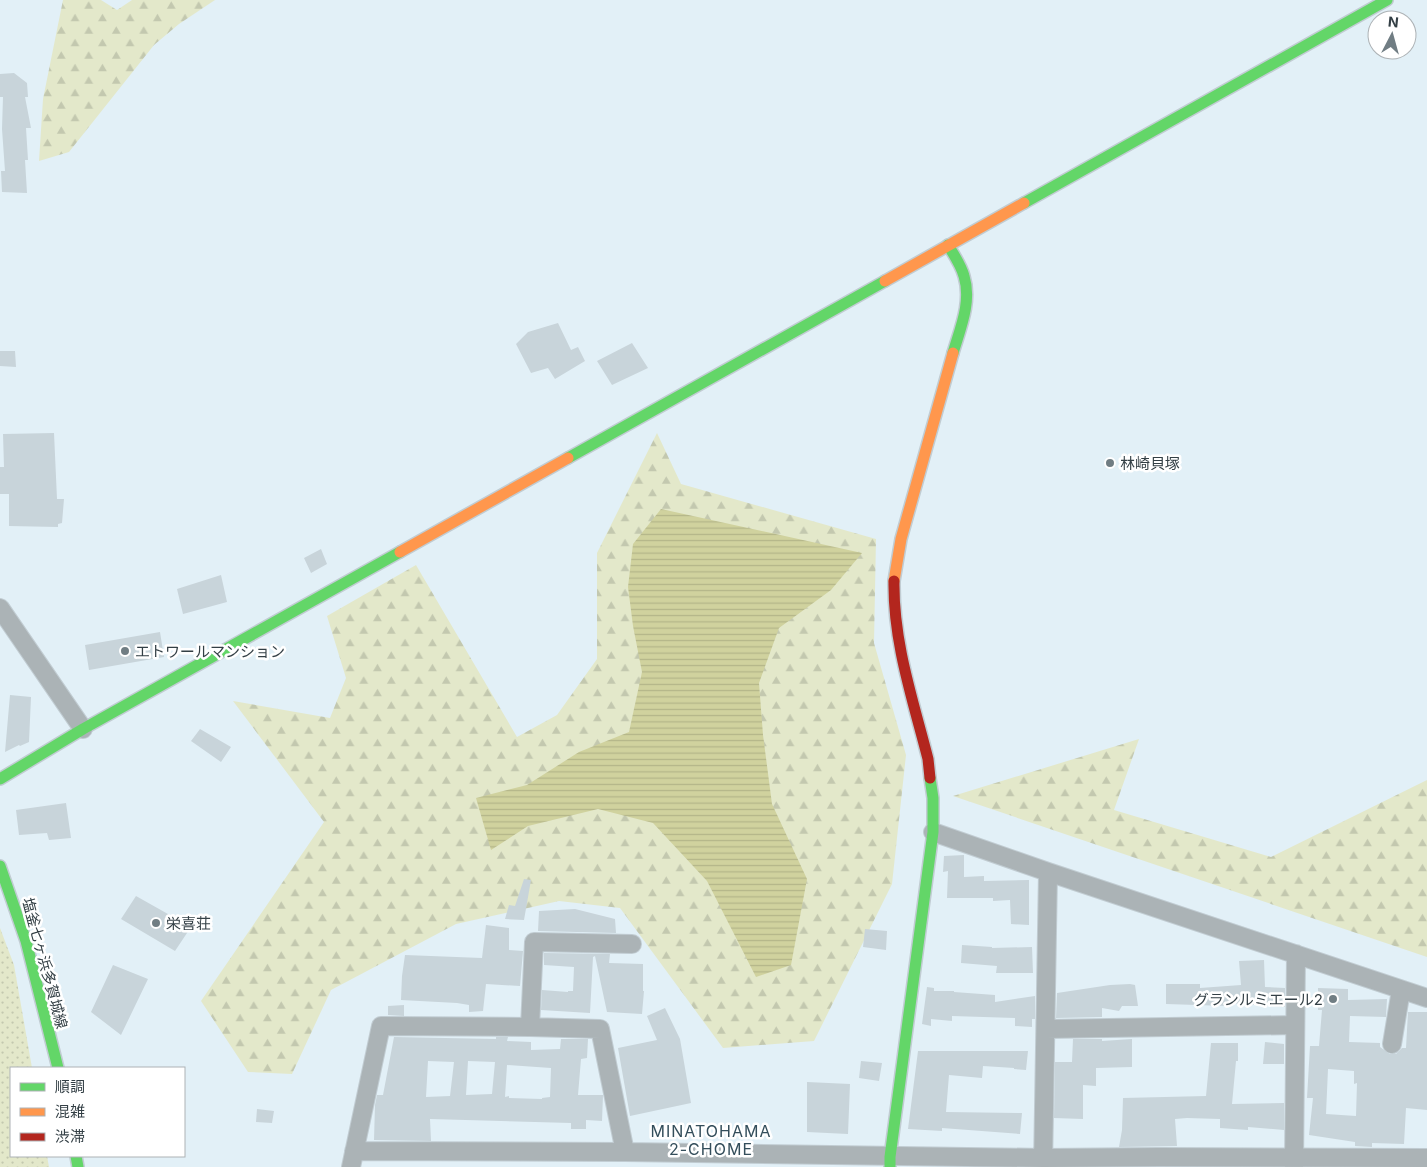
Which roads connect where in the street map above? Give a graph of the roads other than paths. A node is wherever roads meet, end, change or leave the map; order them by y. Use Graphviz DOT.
graph roads {
  1 [pos="1387,0"];
  2 [pos="948,245"];
  3 [pos="0,608"];
  4 [pos="83,728"];
  5 [pos="0,779"];
  6 [pos="933,832"];
  7 [pos="0,866"];
  8 [pos="1048,872"];
  9 [pos="632,944"];
  10 [pos="1296,954"];
  11 [pos="1401,990"];
  12 [pos="1427,998"];
  13 [pos="1295,1025"];
  14 [pos="530,1027"];
  15 [pos="1046,1029"];
  16 [pos="1392,1044"];
  17 [pos="58,1067"];
  18 [pos="624,1152"];
  19 [pos="1427,1158"];
  20 [pos="353,1159"];
  21 [pos="462,1160"];
  22 [pos="735,1160"];
  23 [pos="890,1162"];
  24 [pos="1294,1162"];
  25 [pos="1043,1163"];
  1 -- 2 [label="street"];
  2 -- 4 [label="street"];
  2 -- 6 [label="street"];
  3 -- 4 [label="street"];
  4 -- 5 [label="street"];
  6 -- 8 [label="street"];
  6 -- 23 [label="street"];
  7 -- 17 [label="street, 塩釜七ヶ浜多賀城線"];
  8 -- 10 [label="street"];
  8 -- 15 [label="street"];
  9 -- 14 [label="street"];
  10 -- 11 [label="street"];
  10 -- 13 [label="street"];
  11 -- 12 [label="street"];
  11 -- 16 [label="street"];
  13 -- 15 [label="street"];
  13 -- 24 [label="street"];
  14 -- 18 [label="street"];
  14 -- 20 [label="street"];
  15 -- 25 [label="street"];
  18 -- 21 [label="street"];
  18 -- 22 [label="street"];
  19 -- 24 [label="street"];
  20 -- 21 [label="street"];
  22 -- 23 [label="street"];
  23 -- 25 [label="street"];
  24 -- 25 [label="street"];
}
